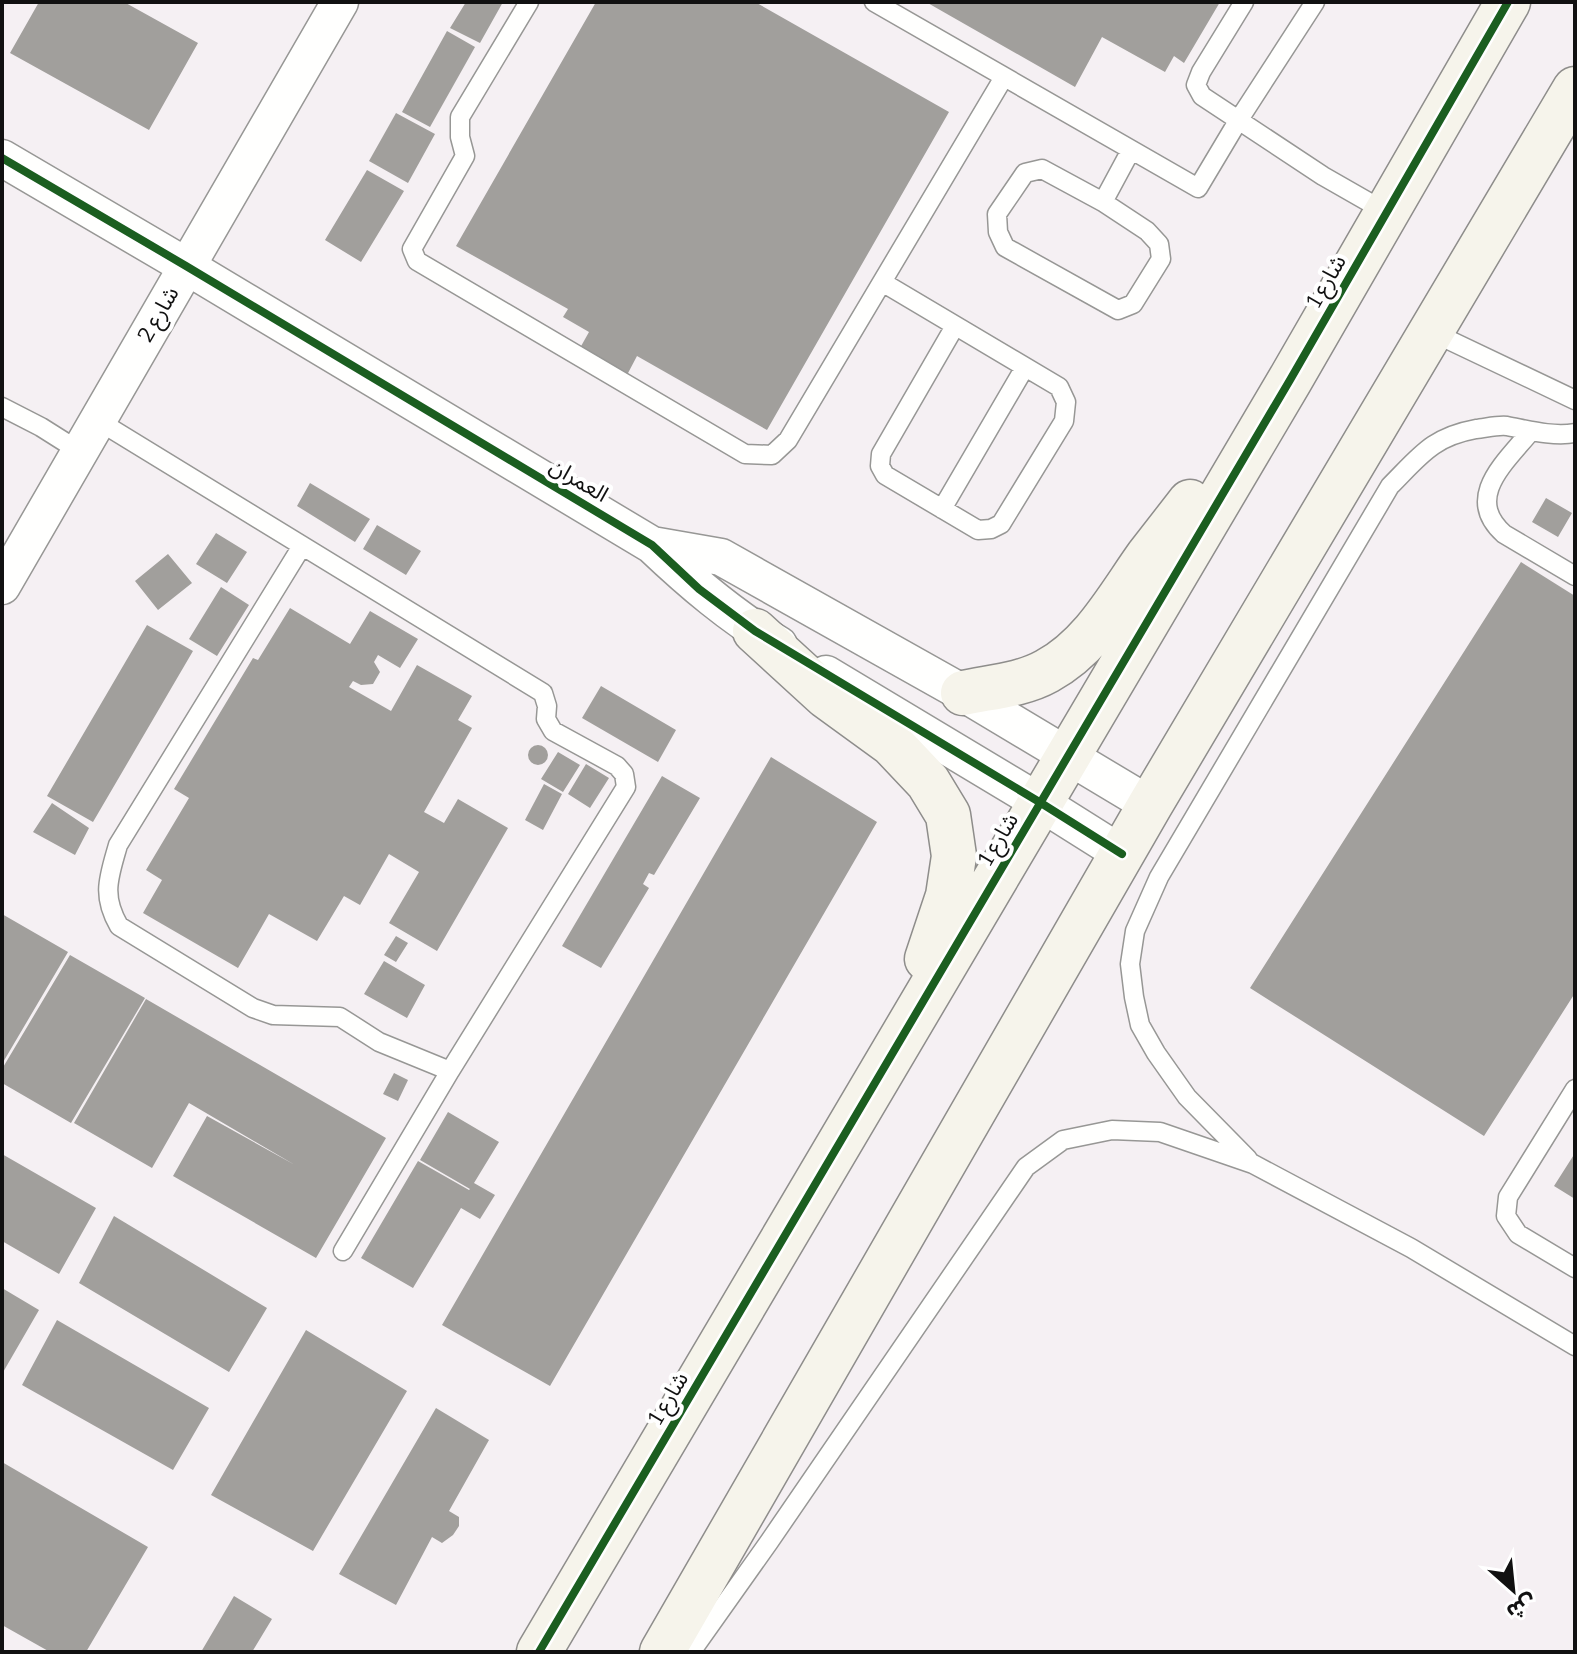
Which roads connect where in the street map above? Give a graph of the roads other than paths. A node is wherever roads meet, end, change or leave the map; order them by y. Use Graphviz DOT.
graph roads {
  1 [pos="340,2"];
  2 [pos="529,2"];
  3 [pos="874,2"];
  4 [pos="1244,2"];
  5 [pos="1315,2"];
  6 [pos="1508,2"];
  7 [pos="1004,77"];
  8 [pos="1575,89"];
  9 [pos="1238,121"];
  10 [pos="1131,150"];
  11 [pos="2,158"];
  12 [pos="1103,202"];
  13 [pos="1386,212"];
  14 [pos="186,266"];
  15 [pos="882,282"];
  16 [pos="955,326"];
  17 [pos="1432,332"];
  18 [pos="1025,367"];
  19 [pos="1290,380"];
  20 [pos="1575,400"];
  21 [pos="2,407"];
  22 [pos="97,420"];
  23 [pos="1531,431"];
  24 [pos="1575,433"];
  25 [pos="79,451"];
  26 [pos="942,509"];
  27 [pos="652,545"];
  28 [pos="302,546"];
  29 [pos="11,548"];
  30 [pos="1575,576"];
  31 [pos="2,586"];
  32 [pos="755,631"];
  33 [pos="963,693"];
  34 [pos="1068,755"];
  35 [pos="1041,803"];
  36 [pos="1150,805"];
  37 [pos="1122,854"];
  38 [pos="902,1038"];
  39 [pos="450,1071"];
  40 [pos="1575,1089"];
  41 [pos="1253,1164"];
  42 [pos="343,1251"];
  43 [pos="1575,1268"];
  44 [pos="1575,1346"];
  45 [pos="539,1652"];
  46 [pos="662,1652"];
  47 [pos="691,1652"];
  1 -- 14 [label="street, شارع 2"];
  2 -- 15 [label="lane"];
  3 -- 7 [label="lane"];
  4 -- 9 [label="lane"];
  5 -- 9 [label="lane"];
  6 -- 13 [label="street, شارع 1"];
  7 -- 10 [label="lane"];
  7 -- 15 [label="lane"];
  8 -- 17 [label="street"];
  9 -- 10 [label="lane"];
  9 -- 13 [label="lane"];
  10 -- 12 [label="lane"];
  11 -- 14 [label="street, العمران"];
  12 -- 12 [label="lane"];
  13 -- 19 [label="street, شارع 1"];
  14 -- 22 [label="street, شارع 2"];
  14 -- 27 [label="street, العمران"];
  15 -- 16 [label="lane"];
  16 -- 18 [label="lane"];
  16 -- 26 [label="lane"];
  17 -- 20 [label="lane"];
  17 -- 36 [label="street"];
  18 -- 26 [label="lane"];
  18 -- 26 [label="lane"];
  19 -- 33 [label="street"];
  19 -- 34 [label="street, شارع 1"];
  21 -- 25 [label="lane"];
  22 -- 25 [label="street, شارع 2"];
  22 -- 28 [label="lane"];
  23 -- 24 [label="lane"];
  23 -- 30 [label="lane"];
  23 -- 41 [label="lane"];
  25 -- 29 [label="street, شارع 2"];
  27 -- 32 [label="street, العمران"];
  27 -- 33 [label="street, العمران"];
  28 -- 39 [label="lane"];
  28 -- 39 [label="lane"];
  29 -- 31 [label="street, شارع 2"];
  32 -- 35 [label="street, العمران"];
  32 -- 38 [label="street"];
  33 -- 34 [label="street, العمران"];
  34 -- 35 [label="street, شارع 1"];
  34 -- 36 [label="street, العمران"];
  35 -- 37 [label="street, العمران"];
  35 -- 38 [label="street, شارع 1"];
  36 -- 37 [label="street"];
  37 -- 46 [label="street"];
  38 -- 45 [label="street, شارع 1"];
  39 -- 42 [label="lane"];
  40 -- 43 [label="lane"];
  41 -- 44 [label="lane"];
  41 -- 47 [label="lane"];
}
